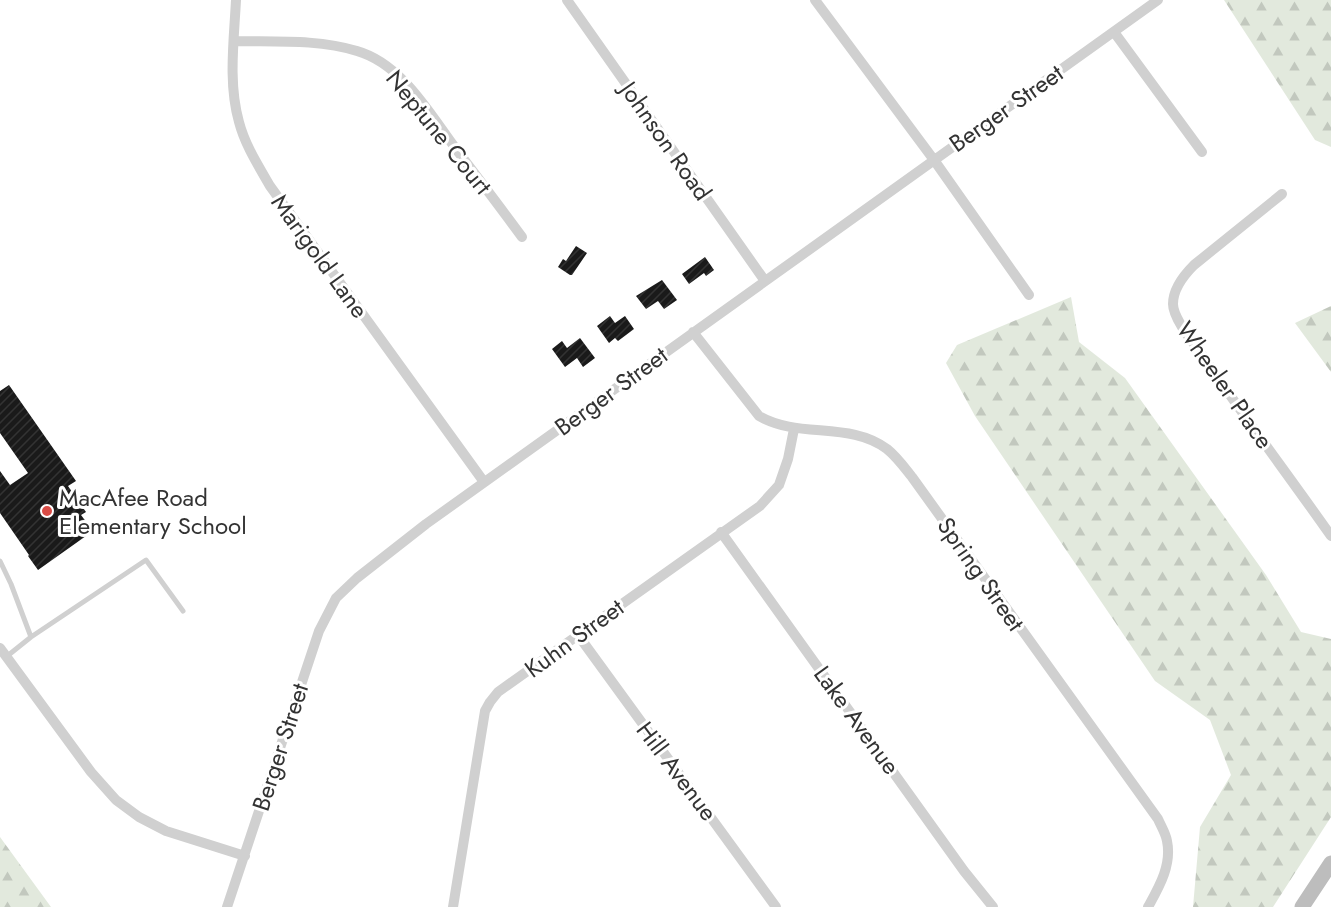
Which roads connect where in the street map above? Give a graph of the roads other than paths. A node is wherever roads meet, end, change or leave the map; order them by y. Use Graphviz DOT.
graph roads {
  1 [pos="236,0"];
  2 [pos="567,0"];
  3 [pos="815,0"];
  4 [pos="1158,0"];
  5 [pos="1114,32"];
  6 [pos="234,41"];
  7 [pos="1202,152"];
  8 [pos="934,160"];
  9 [pos="1282,194"];
  10 [pos="522,237"];
  11 [pos="765,281"];
  12 [pos="1029,295"];
  13 [pos="693,332"];
  14 [pos="794,429"];
  15 [pos="484,482"];
  16 [pos="721,532"];
  17 [pos="1331,536"];
  18 [pos="0,561"];
  19 [pos="183,611"];
  20 [pos="578,635"];
  21 [pos="31,637"];
  22 [pos="3,653"];
  23 [pos="245,856"];
  24 [pos="1331,863"];
  25 [pos="457,906"];
  26 [pos="227,907"];
  27 [pos="776,907"];
  28 [pos="993,907"];
  29 [pos="1148,907"];
  30 [pos="1302,907"];
  1 -- 6 [label="street, Marigold Lane"];
  2 -- 11 [label="street, Johnson Road"];
  3 -- 8 [label="street"];
  4 -- 5 [label="street, Berger Street"];
  5 -- 7 [label="street"];
  5 -- 8 [label="street, Berger Street"];
  6 -- 10 [label="street, Neptune Court"];
  6 -- 15 [label="street, Marigold Lane"];
  8 -- 11 [label="street, Berger Street"];
  8 -- 12 [label="street"];
  9 -- 17 [label="street, Wheeler Place"];
  11 -- 13 [label="street, Berger Street"];
  13 -- 14 [label="street, Spring Street"];
  13 -- 15 [label="street, Berger Street"];
  14 -- 16 [label="street, Kuhn Street"];
  14 -- 29 [label="street, Spring Street"];
  15 -- 23 [label="street, Berger Street"];
  16 -- 20 [label="street, Kuhn Street"];
  16 -- 28 [label="street, Lake Avenue"];
  18 -- 21 [label="lane"];
  19 -- 21 [label="lane"];
  20 -- 25 [label="street, Kuhn Street"];
  20 -- 27 [label="street, Hill Avenue"];
  21 -- 22 [label="lane"];
  22 -- 23 [label="street"];
  23 -- 26 [label="street, Berger Street"];
  24 -- 30 [label="main road"];
}
